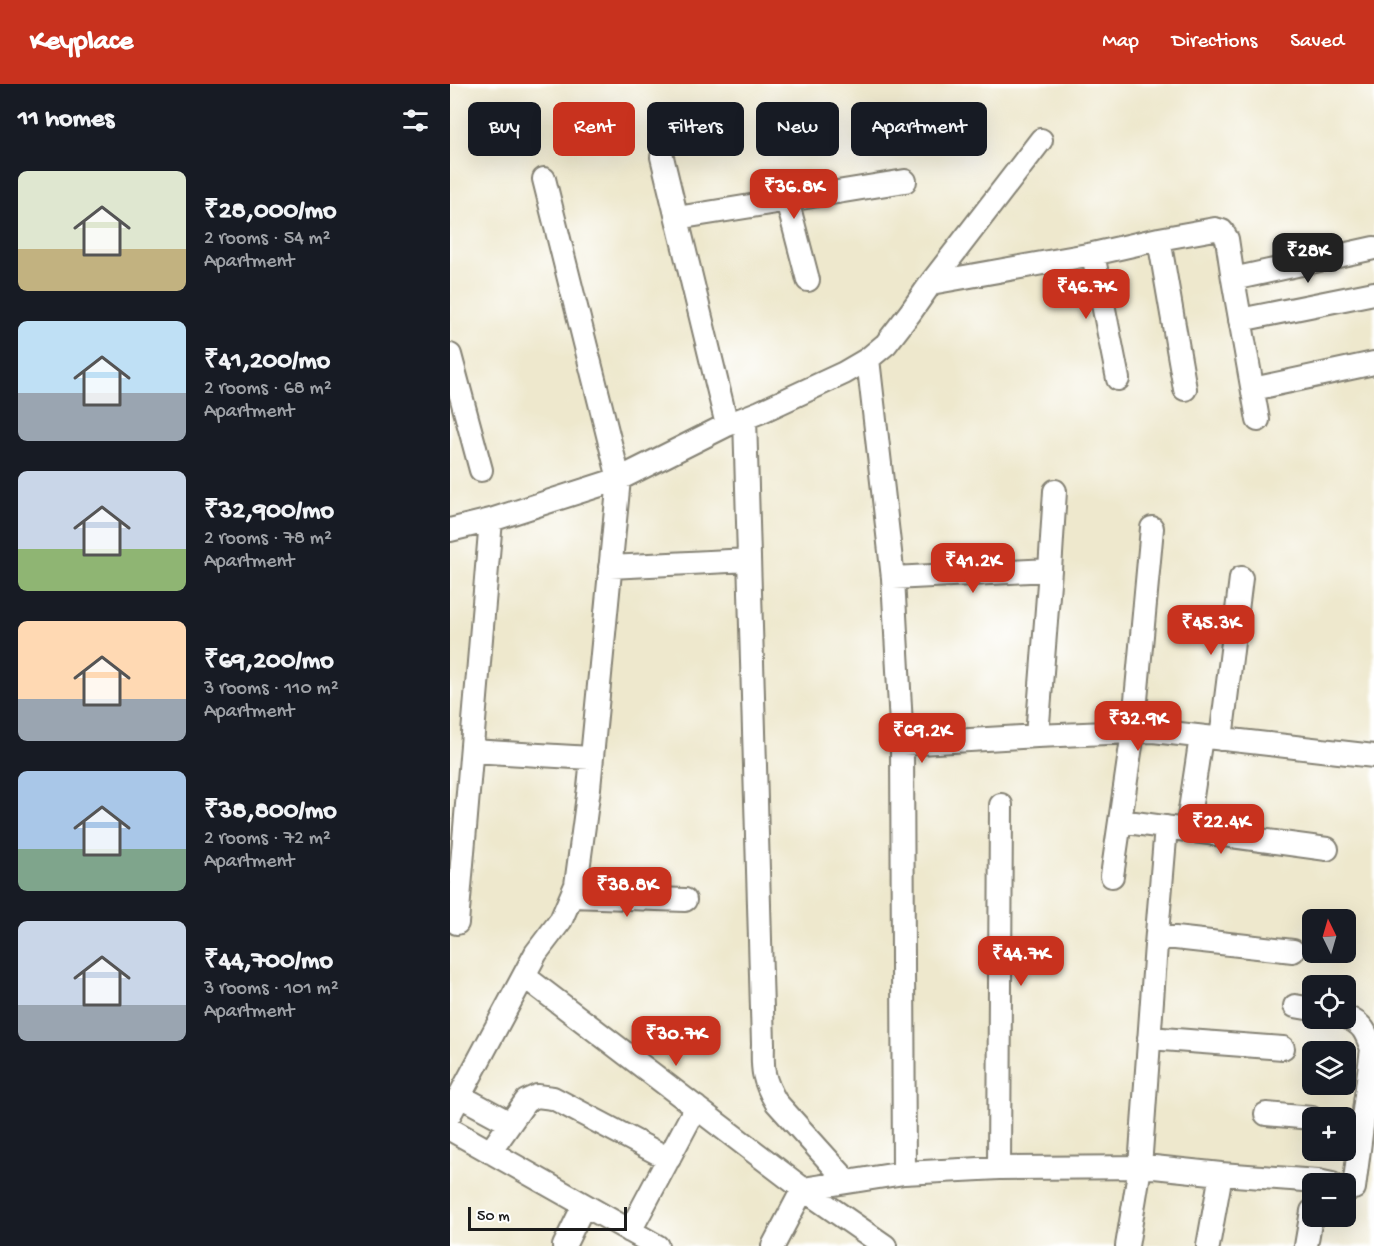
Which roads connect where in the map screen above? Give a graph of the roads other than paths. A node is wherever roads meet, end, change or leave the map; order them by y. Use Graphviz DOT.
graph roads {
  1 [pos="1041,141"];
  2 [pos="662,157"];
  3 [pos="544,179"];
  4 [pos="905,181"];
  5 [pos="788,200"];
  6 [pos="677,218"];
  7 [pos="1159,239"];
  8 [pos="1374,248"];
  9 [pos="1093,254"];
  10 [pos="1233,279"];
  11 [pos="808,280"];
  12 [pos="931,283"];
  13 [pos="1374,293"];
  14 [pos="1240,320"];
  15 [pos="868,359"];
  16 [pos="1374,363"];
  17 [pos="452,370"];
  18 [pos="1118,379"];
  19 [pos="1253,388"];
  20 [pos="1185,389"];
  21 [pos="1258,420"];
  22 [pos="736,422"];
  23 [pos="481,470"];
  24 [pos="619,479"];
  25 [pos="1055,490"];
  26 [pos="491,520"];
  27 [pos="1152,528"];
  28 [pos="450,530"];
  29 [pos="749,560"];
  30 [pos="610,567"];
  31 [pos="1050,570"];
  32 [pos="893,578"];
  33 [pos="1241,578"];
  34 [pos="1133,732"];
  35 [pos="1037,736"];
  36 [pos="1211,738"];
  37 [pos="902,744"];
  38 [pos="1374,756"];
  39 [pos="591,758"];
  40 [pos="464,763"];
  41 [pos="1001,805"];
  42 [pos="1120,821"];
  43 [pos="1177,829"];
  44 [pos="1327,849"];
  45 [pos="1112,876"];
  46 [pos="572,896"];
  47 [pos="685,900"];
  48 [pos="457,923"];
  49 [pos="1157,936"];
  50 [pos="1293,951"];
  51 [pos="524,976"];
  52 [pos="1356,1022"];
  53 [pos="1149,1038"];
  54 [pos="1283,1048"];
  55 [pos="1371,1074"];
  56 [pos="455,1105"];
  57 [pos="696,1107"];
  58 [pos="1266,1114"];
  59 [pos="1356,1116"];
  60 [pos="1302,1117"];
  61 [pos="510,1123"];
  62 [pos="450,1130"];
  63 [pos="490,1152"];
  64 [pos="669,1159"];
  65 [pos="1140,1167"];
  66 [pos="999,1168"];
  67 [pos="904,1173"];
  68 [pos="1221,1174"];
  69 [pos="847,1181"];
  70 [pos="1302,1181"];
  71 [pos="803,1189"];
  72 [pos="584,1205"];
  73 [pos="1309,1227"];
  74 [pos="630,1231"];
  75 [pos="564,1246"];
  76 [pos="657,1246"];
  77 [pos="773,1246"];
  78 [pos="885,1246"];
  79 [pos="1127,1246"];
  80 [pos="1208,1246"];
  81 [pos="1306,1246"];
  1 -- 12 [label="street"];
  2 -- 6 [label="street"];
  3 -- 24 [label="street"];
  4 -- 5 [label="street"];
  5 -- 6 [label="street"];
  5 -- 11 [label="street"];
  6 -- 22 [label="street"];
  7 -- 9 [label="street"];
  7 -- 10 [label="street"];
  7 -- 20 [label="street"];
  8 -- 10 [label="street"];
  9 -- 12 [label="street"];
  9 -- 18 [label="street"];
  10 -- 14 [label="street"];
  12 -- 15 [label="street"];
  13 -- 14 [label="street"];
  14 -- 19 [label="street"];
  15 -- 22 [label="street"];
  15 -- 32 [label="street"];
  16 -- 19 [label="street"];
  17 -- 23 [label="street"];
  19 -- 21 [label="street"];
  22 -- 24 [label="street"];
  22 -- 29 [label="street"];
  24 -- 26 [label="street"];
  24 -- 30 [label="street"];
  25 -- 31 [label="street"];
  26 -- 28 [label="street"];
  26 -- 40 [label="street"];
  27 -- 34 [label="street"];
  29 -- 30 [label="street"];
  29 -- 69 [label="street"];
  30 -- 39 [label="street"];
  31 -- 32 [label="street"];
  31 -- 35 [label="street"];
  32 -- 37 [label="street"];
  33 -- 36 [label="street"];
  34 -- 35 [label="street"];
  34 -- 36 [label="street"];
  34 -- 42 [label="street"];
  35 -- 37 [label="street"];
  36 -- 38 [label="street"];
  36 -- 43 [label="street"];
  37 -- 67 [label="street"];
  39 -- 40 [label="street"];
  39 -- 46 [label="street"];
  40 -- 48 [label="street"];
  41 -- 66 [label="street"];
  42 -- 43 [label="street"];
  42 -- 45 [label="street"];
  43 -- 44 [label="street"];
  43 -- 49 [label="street"];
  46 -- 47 [label="street"];
  46 -- 51 [label="street"];
  49 -- 50 [label="street"];
  49 -- 53 [label="street"];
  51 -- 56 [label="street"];
  51 -- 57 [label="street"];
  52 -- 55 [label="street"];
  53 -- 54 [label="street"];
  53 -- 65 [label="street"];
  55 -- 59 [label="street"];
  56 -- 61 [label="street"];
  57 -- 64 [label="street"];
  57 -- 71 [label="street"];
  58 -- 60 [label="street"];
  61 -- 63 [label="street"];
  61 -- 64 [label="street"];
  62 -- 63 [label="street"];
  63 -- 72 [label="street"];
  64 -- 74 [label="street"];
  65 -- 66 [label="street"];
  65 -- 68 [label="street"];
  65 -- 79 [label="street"];
  66 -- 67 [label="street"];
  67 -- 69 [label="street"];
  68 -- 70 [label="street"];
  68 -- 80 [label="street"];
  69 -- 71 [label="street"];
  71 -- 77 [label="street"];
  71 -- 78 [label="street"];
  72 -- 74 [label="street"];
  72 -- 75 [label="street"];
  73 -- 81 [label="street"];
  74 -- 76 [label="street"];
}
